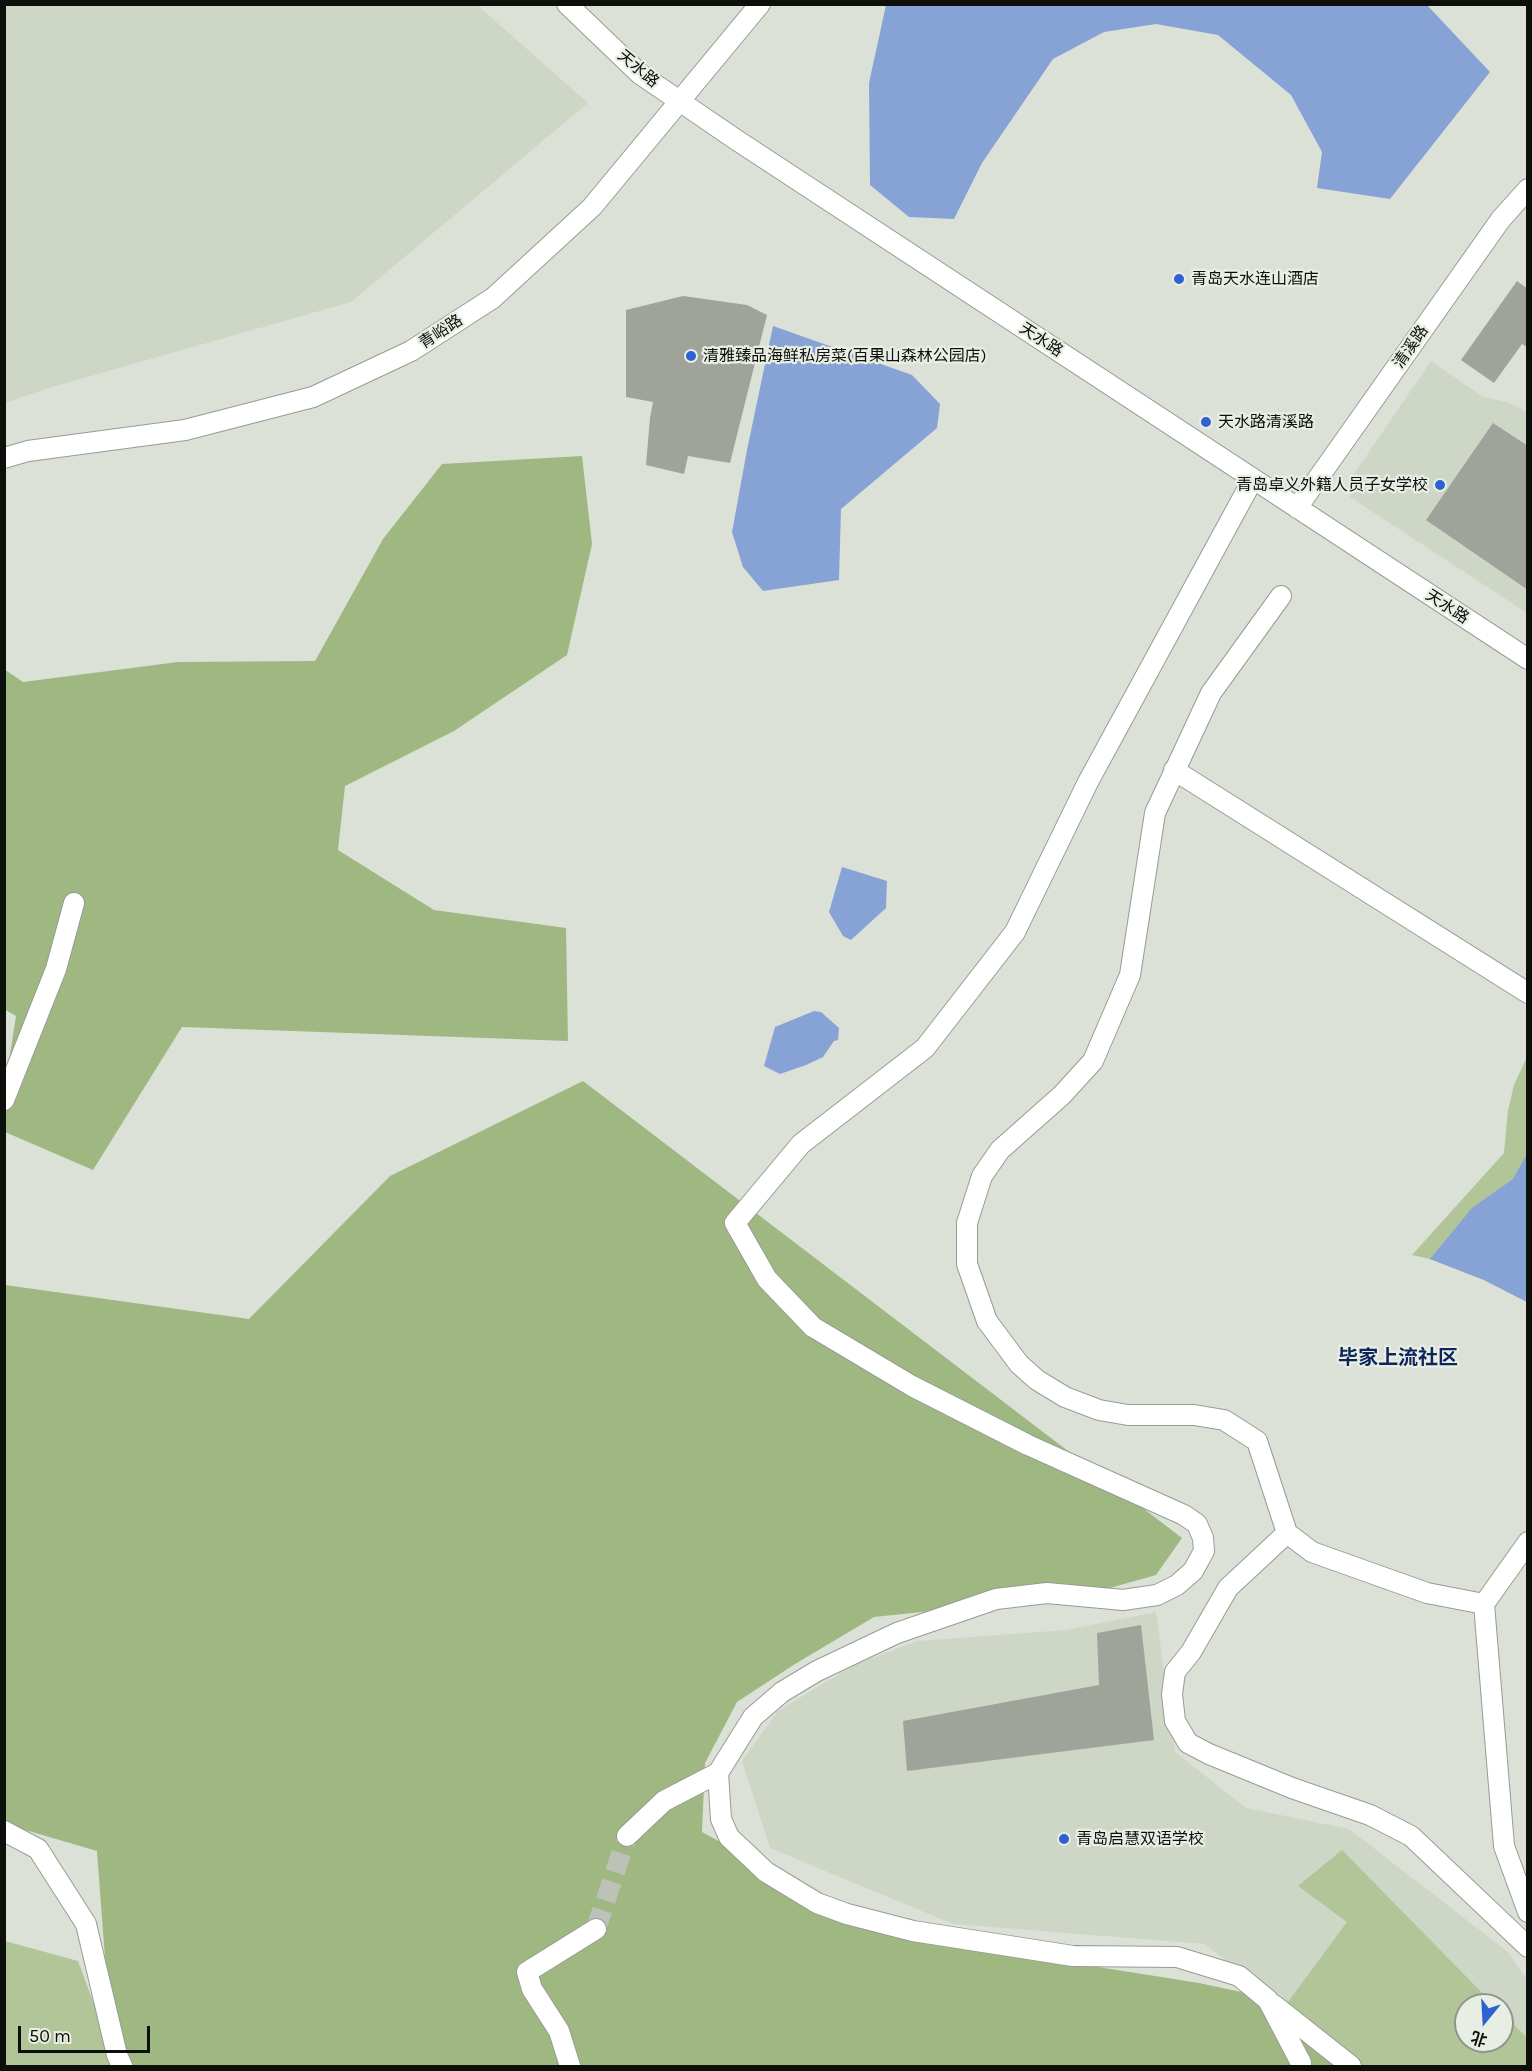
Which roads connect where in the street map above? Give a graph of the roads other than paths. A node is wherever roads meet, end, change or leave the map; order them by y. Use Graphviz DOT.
graph roads {
  1 [pos="567,4"];
  2 [pos="760,4"];
  3 [pos="679,101"];
  4 [pos="1527,189"];
  5 [pos="4,458"];
  6 [pos="1253,479"];
  7 [pos="1298,508"];
  8 [pos="1281,596"];
  9 [pos="1527,659"];
  10 [pos="1174,770"];
  11 [pos="74,903"];
  12 [pos="1527,993"];
  13 [pos="4,1100"];
  14 [pos="1287,1533"];
  15 [pos="1527,1542"];
  16 [pos="1484,1604"];
  17 [pos="718,1773"];
  18 [pos="4,1831"];
  19 [pos="627,1836"];
  20 [pos="1527,1912"];
  21 [pos="596,1929"];
  22 [pos="1527,1947"];
  23 [pos="1268,2000"];
  24 [pos="122,2067"];
  25 [pos="570,2067"];
  26 [pos="1301,2067"];
  27 [pos="1351,2067"];
  1 -- 3 [label="street, 天水路"];
  2 -- 3 [label="street, 青峪路"];
  3 -- 5 [label="street, 青峪路"];
  3 -- 6 [label="street, 天水路"];
  4 -- 7 [label="street, 清溪路"];
  6 -- 7 [label="street, 天水路"];
  6 -- 17 [label="street"];
  7 -- 9 [label="street, 天水路"];
  8 -- 10 [label="street"];
  10 -- 12 [label="street"];
  10 -- 14 [label="street"];
  11 -- 13 [label="street"];
  14 -- 16 [label="street"];
  14 -- 22 [label="street"];
  15 -- 16 [label="street"];
  16 -- 20 [label="street"];
  17 -- 19 [label="street"];
  17 -- 23 [label="street"];
  18 -- 24 [label="street"];
  21 -- 25 [label="street"];
  23 -- 26 [label="street"];
  23 -- 27 [label="street"];
}
